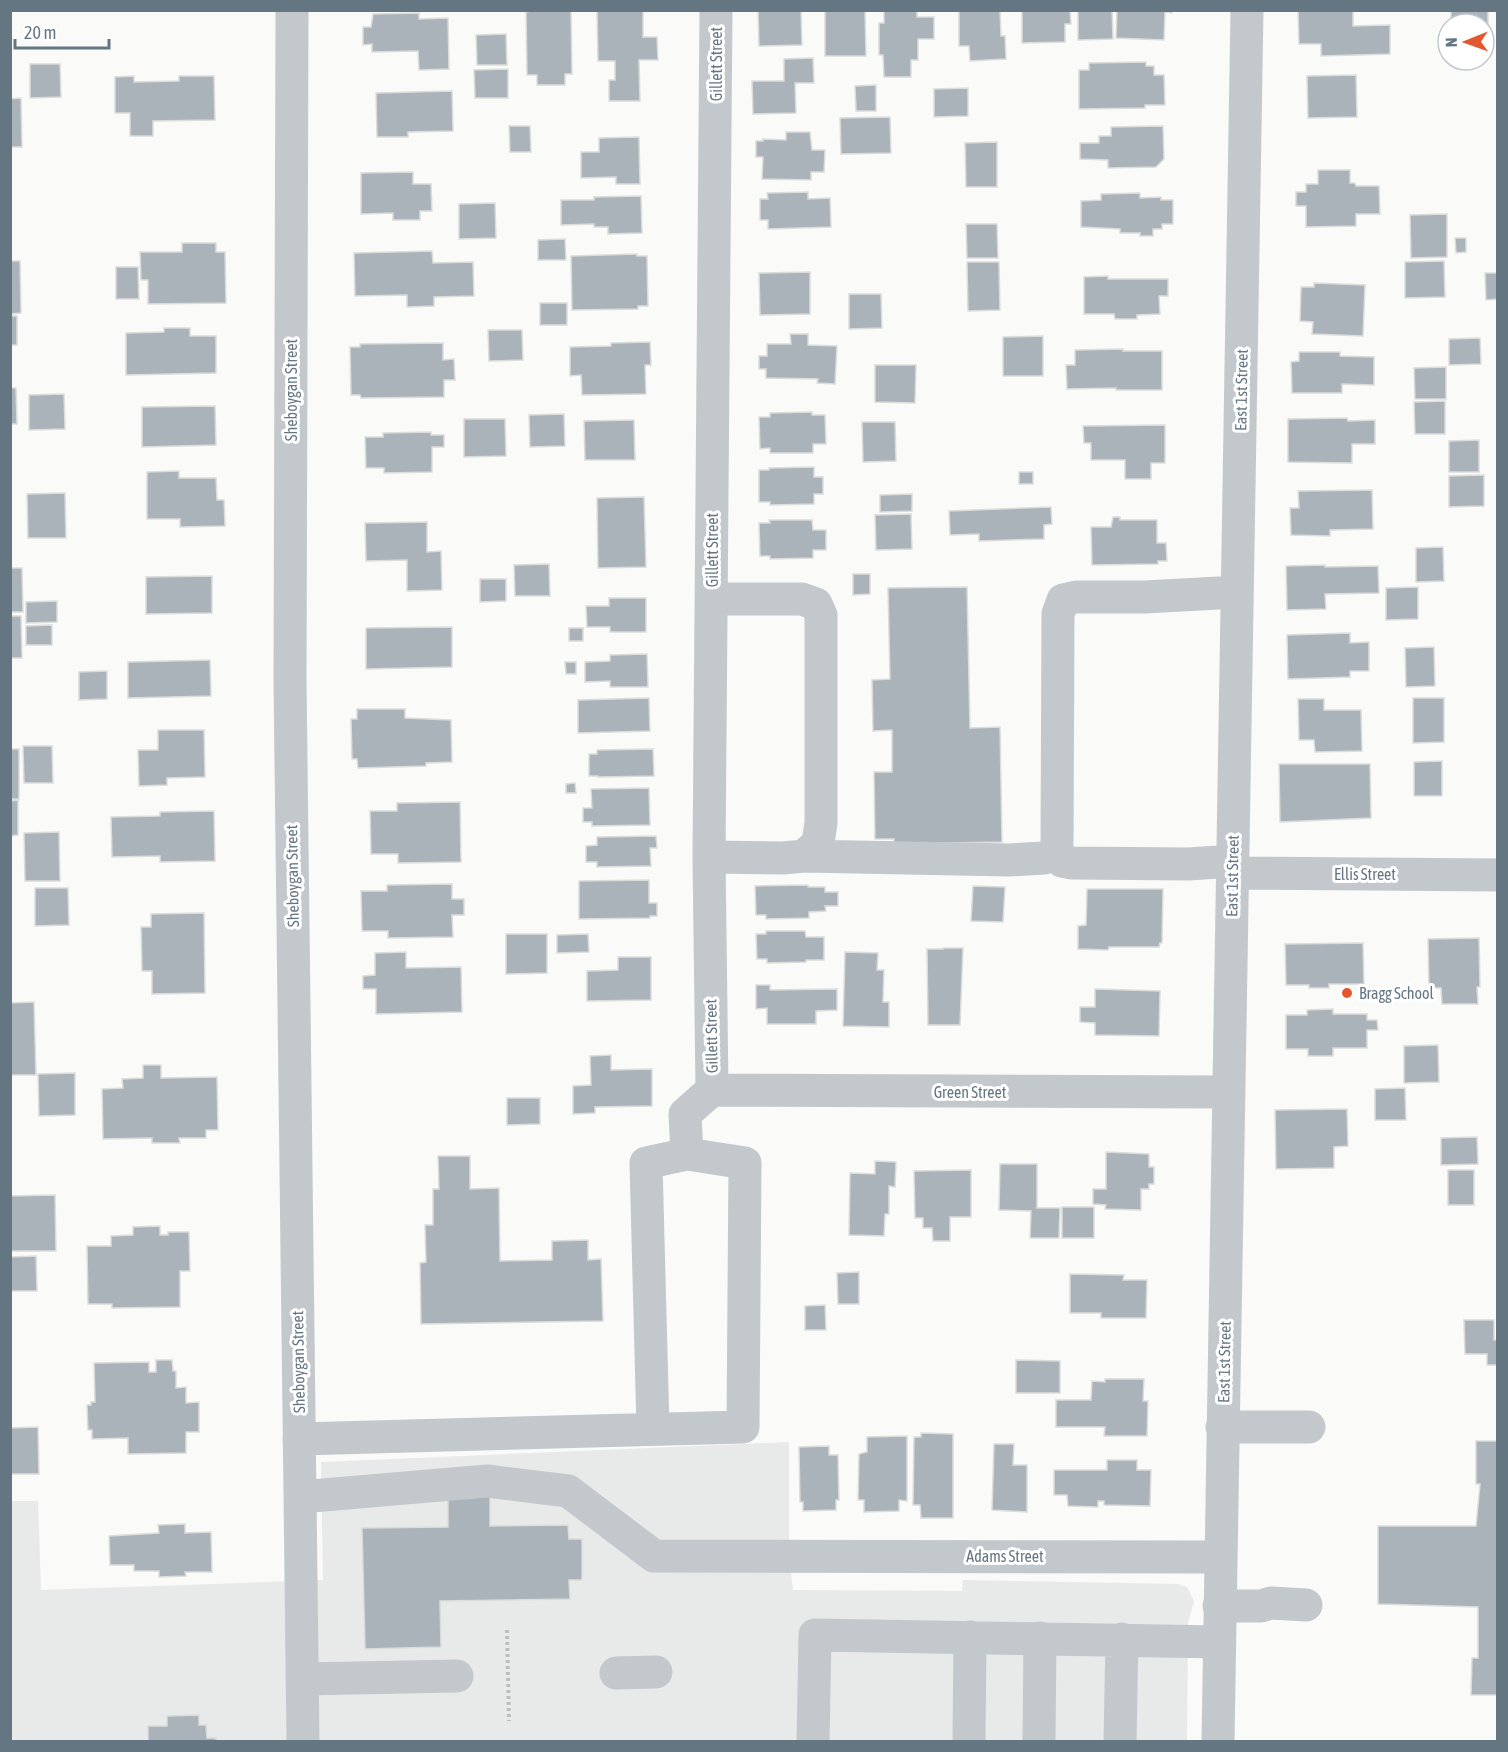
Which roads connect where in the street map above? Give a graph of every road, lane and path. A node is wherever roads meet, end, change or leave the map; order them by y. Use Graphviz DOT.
graph roads {
  1 [pos="292,10"];
  2 [pos="716,10"];
  3 [pos="1247,10"];
  4 [pos="1237,592"];
  5 [pos="712,599"];
  6 [pos="1057,853"];
  7 [pos="804,856"];
  8 [pos="709,857"];
  9 [pos="1232,867"];
  10 [pos="1497,874"];
  11 [pos="712,1090"];
  12 [pos="1229,1092"];
  13 [pos="687,1154"];
  14 [pos="1222,1427"];
  15 [pos="1309,1427"];
  16 [pos="653,1428"];
  17 [pos="299,1439"];
  18 [pos="300,1497"];
  19 [pos="1220,1557"];
  20 [pos="1306,1605"];
  21 [pos="1219,1606"];
  22 [pos="507,1630"];
  23 [pos="970,1637"];
  24 [pos="1040,1638"];
  25 [pos="1122,1639"];
  26 [pos="1219,1642"];
  27 [pos="656,1672"];
  28 [pos="616,1673"];
  29 [pos="457,1676"];
  30 [pos="302,1679"];
  31 [pos="509,1721"];
  32 [pos="303,1742"];
  33 [pos="813,1742"];
  34 [pos="969,1742"];
  35 [pos="1039,1742"];
  36 [pos="1120,1742"];
  37 [pos="1218,1742"];
  1 -- 17 [label="street, Sheboygan Street"];
  2 -- 5 [label="street, Gillett Street"];
  3 -- 4 [label="street, East 1st Street"];
  4 -- 6 [label="street"];
  4 -- 9 [label="street, East 1st Street"];
  5 -- 7 [label="street"];
  5 -- 8 [label="street, Gillett Street"];
  6 -- 7 [label="street"];
  6 -- 9 [label="street, Ellis Street"];
  7 -- 8 [label="street"];
  8 -- 11 [label="street, Gillett Street"];
  9 -- 10 [label="street, Ellis Street"];
  9 -- 12 [label="street, East 1st Street"];
  11 -- 12 [label="street, Green Street"];
  11 -- 13 [label="street"];
  12 -- 14 [label="street, East 1st Street"];
  13 -- 16 [label="street"];
  13 -- 16 [label="street"];
  14 -- 15 [label="street"];
  14 -- 19 [label="street, East 1st Street"];
  16 -- 17 [label="street"];
  17 -- 18 [label="street, Sheboygan Street"];
  18 -- 19 [label="street, Adams Street"];
  18 -- 30 [label="street, Sheboygan Street"];
  19 -- 21 [label="street, East 1st Street"];
  20 -- 21 [label="street"];
  21 -- 26 [label="street, East 1st Street"];
  22 -- 31 [label="path"];
  23 -- 24 [label="street"];
  23 -- 33 [label="street"];
  23 -- 34 [label="street"];
  24 -- 25 [label="street"];
  24 -- 35 [label="street"];
  25 -- 26 [label="street"];
  25 -- 36 [label="street"];
  26 -- 37 [label="street, East 1st Street"];
  27 -- 28 [label="street"];
  29 -- 30 [label="street"];
  30 -- 32 [label="street, Sheboygan Street"];
}
